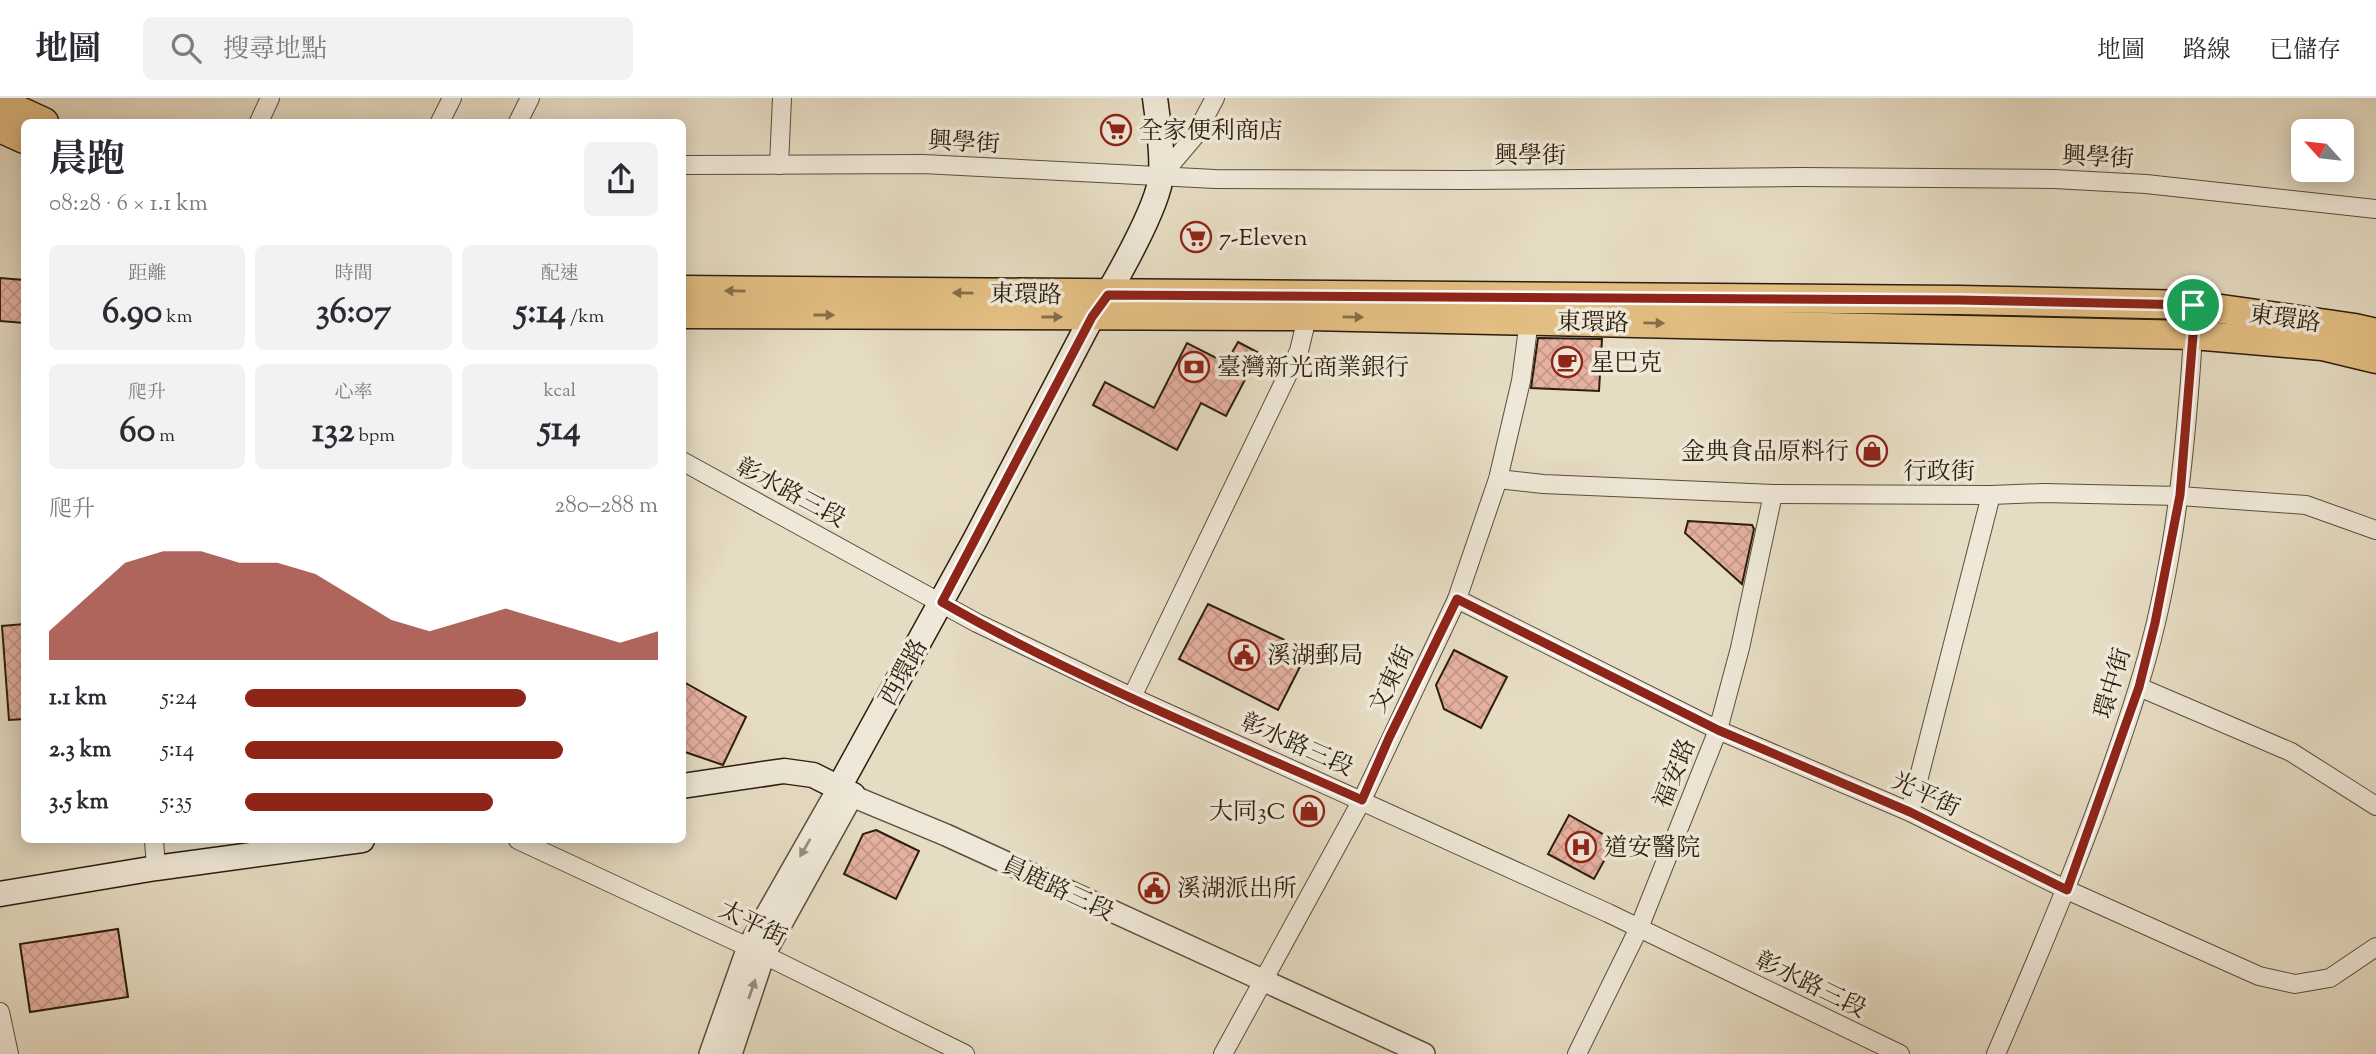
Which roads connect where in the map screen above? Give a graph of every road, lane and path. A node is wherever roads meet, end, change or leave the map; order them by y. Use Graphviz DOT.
graph roads {
  1 [pos="270,98"];
  2 [pos="452,98"];
  3 [pos="530,98"];
  4 [pos="782,98"];
  5 [pos="1155,98"];
  6 [pos="1215,98"];
  7 [pos="0,102"];
  8 [pos="37,119"];
  9 [pos="265,119"];
  10 [pos="442,119"];
  11 [pos="520,119"];
  12 [pos="0,128"];
  13 [pos="21,138"];
  14 [pos="686,165"];
  15 [pos="779,165"];
  16 [pos="1161,176"];
  17 [pos="2376,209"];
  18 [pos="686,290"];
  19 [pos="2193,305"];
  20 [pos="1309,306"];
  21 [pos="1530,309"];
  22 [pos="1103,310"];
  23 [pos="686,314"];
  24 [pos="2376,333"];
  25 [pos="2193,335"];
  26 [pos="2376,359"];
  27 [pos="686,463"];
  28 [pos="1498,479"];
  29 [pos="1773,494"];
  30 [pos="1991,495"];
  31 [pos="2180,495"];
  32 [pos="2376,530"];
  33 [pos="1457,599"];
  34 [pos="948,606"];
  35 [pos="2139,687"];
  36 [pos="1132,697"];
  37 [pos="1718,730"];
  38 [pos="686,785"];
  39 [pos="845,792"];
  40 [pos="1362,800"];
  41 [pos="2376,806"];
  42 [pos="1910,812"];
  43 [pos="155,843"];
  44 [pos="340,843"];
  45 [pos="524,843"];
  46 [pos="156,868"];
  47 [pos="2067,890"];
  48 [pos="0,894"];
  49 [pos="1639,928"];
  50 [pos="2376,947"];
  51 [pos="756,951"];
  52 [pos="1261,981"];
  53 [pos="0,1012"];
  54 [pos="945,1050"];
  55 [pos="9,1054"];
  56 [pos="710,1054"];
  57 [pos="731,1054"];
  58 [pos="965,1054"];
  59 [pos="1223,1054"];
  60 [pos="1424,1054"];
  61 [pos="1577,1054"];
  62 [pos="1900,1054"];
  63 [pos="1996,1054"];
  1 -- 9 [label="street"];
  2 -- 10 [label="street"];
  3 -- 11 [label="street"];
  4 -- 15 [label="street"];
  5 -- 16 [label="main road"];
  6 -- 16 [label="street"];
  7 -- 8 [label="main road"];
  12 -- 13 [label="main road"];
  14 -- 15 [label="street, 興學街"];
  15 -- 16 [label="street, 興學街"];
  16 -- 17 [label="street, 興學街"];
  16 -- 22 [label="main road, 西環路"];
  22 -- 18 [label="main road, 東環路, one-way"];
  19 -- 21 [label="main road, 東環路"];
  19 -- 24 [label="main road, 東環路"];
  19 -- 25 [label="street, 環中街"];
  20 -- 21 [label="main road, 東環路"];
  20 -- 22 [label="main road, 東環路"];
  20 -- 36 [label="street"];
  21 -- 25 [label="main road, 東環路, one-way"];
  21 -- 28 [label="street, 文東街"];
  23 -- 22 [label="main road, 東環路, one-way"];
  22 -- 34 [label="main road, 西環路"];
  25 -- 26 [label="main road, 東環路"];
  25 -- 31 [label="street, 環中街"];
  27 -- 34 [label="street, 彰水路三段"];
  28 -- 29 [label="street, 行政街"];
  28 -- 33 [label="street, 文東街"];
  29 -- 30 [label="street, 行政街"];
  29 -- 37 [label="street, 福安路"];
  30 -- 31 [label="street, 行政街"];
  30 -- 42 [label="street"];
  31 -- 32 [label="street, 行政街"];
  31 -- 35 [label="street, 環中街"];
  33 -- 37 [label="street, 光平街"];
  33 -- 40 [label="street, 文東街"];
  34 -- 36 [label="street, 彰水路三段"];
  34 -- 39 [label="main road, 西環路"];
  35 -- 41 [label="street"];
  35 -- 47 [label="street, 環中街"];
  36 -- 40 [label="street, 彰水路三段"];
  37 -- 42 [label="street, 光平街"];
  37 -- 49 [label="street, 福安路"];
  38 -- 39 [label="main road, 員鹿路三段"];
  39 -- 51 [label="street, 西環路"];
  39 -- 52 [label="street, 員鹿路三段"];
  40 -- 49 [label="street, 彰水路三段"];
  40 -- 52 [label="street, 文東街"];
  42 -- 47 [label="street, 光平街"];
  43 -- 46 [label="street"];
  44 -- 46 [label="main road"];
  45 -- 51 [label="street, 太平街"];
  46 -- 48 [label="main road"];
  47 -- 50 [label="street, 光平街"];
  47 -- 63 [label="street, 環中街"];
  49 -- 61 [label="street, 福安路"];
  49 -- 62 [label="street, 彰水路三段"];
  51 -- 54 [label="street, 太平街"];
  51 -- 56 [label="street, 西環路"];
  57 -- 51 [label="street, 西環路, one-way"];
  52 -- 59 [label="street, 文東街"];
  52 -- 60 [label="street, 員鹿路三段"];
  53 -- 55 [label="street"];
  54 -- 58 [label="street, 太平街"];
}
